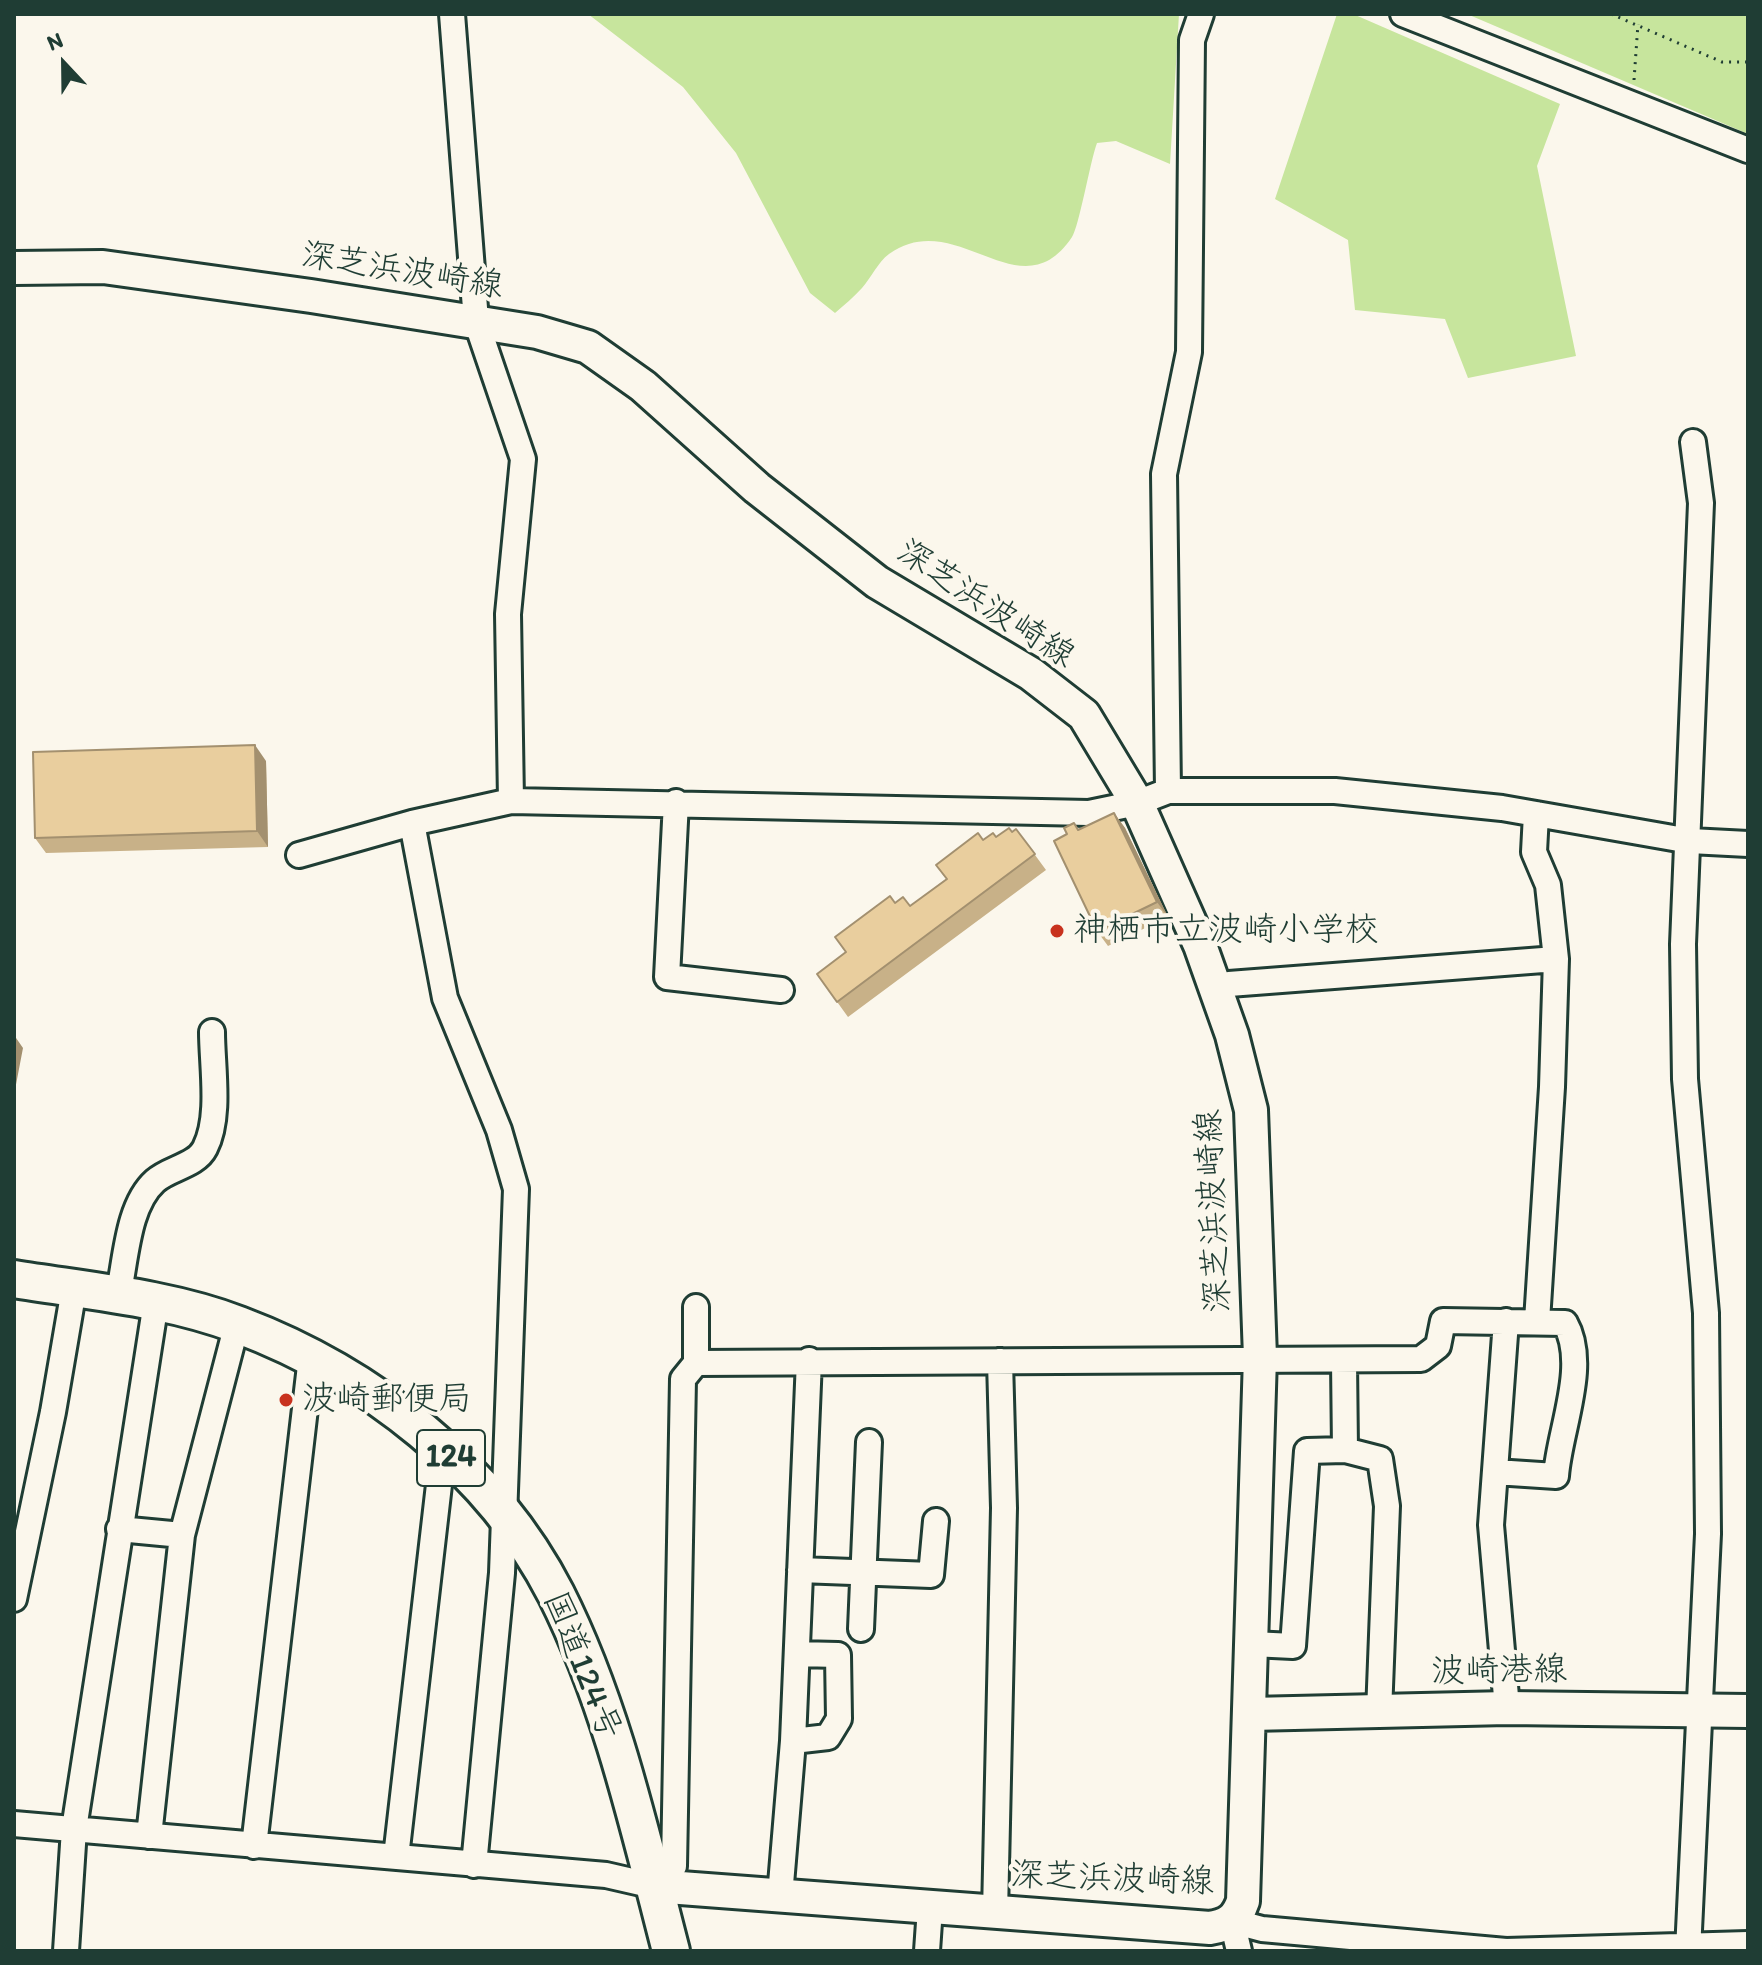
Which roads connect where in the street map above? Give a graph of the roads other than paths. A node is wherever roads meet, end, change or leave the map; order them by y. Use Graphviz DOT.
graph roads {
  1 [pos="452,14"];
  2 [pos="1201,14"];
  3 [pos="1403,14"];
  4 [pos="1748,150"];
  5 [pos="14,268"];
  6 [pos="476,321"];
  7 [pos="1693,442"];
  8 [pos="1168,791"];
  9 [pos="511,801"];
  10 [pos="676,802"];
  11 [pos="1137,803"];
  12 [pos="1536,814"];
  13 [pos="412,823"];
  14 [pos="1690,841"];
  15 [pos="1748,844"];
  16 [pos="299,855"];
  17 [pos="1556,959"];
  18 [pos="1215,988"];
  19 [pos="781,990"];
  20 [pos="212,1032"];
  21 [pos="14,1279"];
  22 [pos="74,1289"];
  23 [pos="118,1296"];
  24 [pos="156,1302"];
  25 [pos="696,1307"];
  26 [pos="1506,1321"];
  27 [pos="1537,1321"];
  28 [pos="237,1324"];
  29 [pos="311,1357"];
  30 [pos="1260,1357"];
  31 [pos="809,1360"];
  32 [pos="1000,1361"];
  33 [pos="1344,1361"];
  34 [pos="696,1363"];
  35 [pos="869,1442"];
  36 [pos="443,1450"];
  37 [pos="1345,1450"];
  38 [pos="1495,1472"];
  39 [pos="503,1516"];
  40 [pos="936,1521"];
  41 [pos="119,1529"];
  42 [pos="182,1535"];
  43 [pos="800,1570"];
  44 [pos="863,1573"];
  45 [pos="14,1599"];
  46 [pos="861,1629"];
  47 [pos="1252,1644"];
  48 [pos="797,1654"];
  49 [pos="1507,1708"];
  50 [pos="1698,1711"];
  51 [pos="1748,1711"];
  52 [pos="1379,1713"];
  53 [pos="1251,1714"];
  54 [pos="793,1741"];
  55 [pos="14,1824"];
  56 [pos="74,1829"];
  57 [pos="149,1836"];
  58 [pos="254,1846"];
  59 [pos="396,1857"];
  60 [pos="474,1865"];
  61 [pos="654,1886"];
  62 [pos="780,1896"];
  63 [pos="930,1908"];
  64 [pos="995,1913"];
  65 [pos="1236,1936"];
  66 [pos="1748,1944"];
  67 [pos="1688,1947"];
  68 [pos="66,1951"];
  69 [pos="671,1951"];
  70 [pos="927,1951"];
  1 -- 6 [label="street"];
  2 -- 8 [label="street"];
  3 -- 4 [label="street"];
  5 -- 6 [label="main road, 深芝浜波崎線"];
  6 -- 9 [label="street"];
  6 -- 11 [label="main road, 深芝浜波崎線"];
  7 -- 14 [label="street"];
  8 -- 11 [label="street"];
  8 -- 12 [label="street"];
  9 -- 10 [label="street"];
  9 -- 13 [label="street"];
  10 -- 11 [label="street"];
  10 -- 19 [label="street"];
  11 -- 18 [label="main road, 深芝浜波崎線"];
  12 -- 14 [label="street"];
  12 -- 17 [label="street"];
  13 -- 16 [label="street"];
  13 -- 39 [label="street"];
  14 -- 15 [label="street"];
  14 -- 50 [label="street"];
  17 -- 18 [label="street"];
  17 -- 27 [label="street"];
  18 -- 30 [label="main road, 深芝浜波崎線"];
  20 -- 23 [label="street"];
  21 -- 22 [label="highway, 国道124号 / 124"];
  22 -- 23 [label="highway, 国道124号 / 124"];
  22 -- 45 [label="street"];
  23 -- 24 [label="highway, 国道124号 / 124"];
  24 -- 28 [label="highway, 国道124号 / 124"];
  24 -- 41 [label="street"];
  25 -- 34 [label="street"];
  26 -- 27 [label="street"];
  26 -- 33 [label="street"];
  26 -- 38 [label="street"];
  27 -- 38 [label="street"];
  28 -- 29 [label="highway, 国道124号 / 124"];
  28 -- 42 [label="street"];
  29 -- 36 [label="highway, 国道124号 / 124"];
  29 -- 58 [label="street"];
  30 -- 32 [label="street"];
  30 -- 33 [label="street"];
  30 -- 47 [label="main road, 深芝浜波崎線"];
  31 -- 32 [label="street"];
  31 -- 34 [label="street"];
  31 -- 43 [label="street"];
  32 -- 64 [label="street"];
  33 -- 37 [label="street"];
  34 -- 61 [label="street"];
  35 -- 44 [label="street"];
  36 -- 39 [label="highway, 国道124号 / 124"];
  36 -- 59 [label="street"];
  37 -- 47 [label="street"];
  37 -- 52 [label="street"];
  38 -- 49 [label="street"];
  39 -- 60 [label="street"];
  39 -- 61 [label="highway, 国道124号 / 124"];
  40 -- 44 [label="street"];
  41 -- 42 [label="street"];
  41 -- 56 [label="street"];
  42 -- 57 [label="street"];
  43 -- 44 [label="street"];
  43 -- 48 [label="street"];
  44 -- 46 [label="street"];
  47 -- 53 [label="main road, 深芝浜波崎線"];
  48 -- 54 [label="street"];
  48 -- 54 [label="street"];
  49 -- 50 [label="main road, 波崎港線"];
  49 -- 52 [label="main road, 波崎港線"];
  50 -- 51 [label="main road, 波崎港線"];
  50 -- 67 [label="street"];
  52 -- 53 [label="main road, 波崎港線"];
  53 -- 65 [label="main road, 深芝浜波崎線"];
  54 -- 62 [label="street"];
  55 -- 56 [label="street"];
  56 -- 57 [label="street"];
  56 -- 68 [label="street"];
  57 -- 58 [label="street"];
  58 -- 59 [label="street"];
  59 -- 60 [label="street"];
  60 -- 61 [label="street"];
  61 -- 62 [label="main road, 深芝浜波崎線"];
  61 -- 69 [label="highway, 国道124号 / 124"];
  62 -- 63 [label="main road, 深芝浜波崎線"];
  63 -- 64 [label="main road, 深芝浜波崎線"];
  63 -- 70 [label="street"];
  64 -- 65 [label="main road, 深芝浜波崎線"];
  65 -- 67 [label="street"];
  66 -- 67 [label="street"];
}
